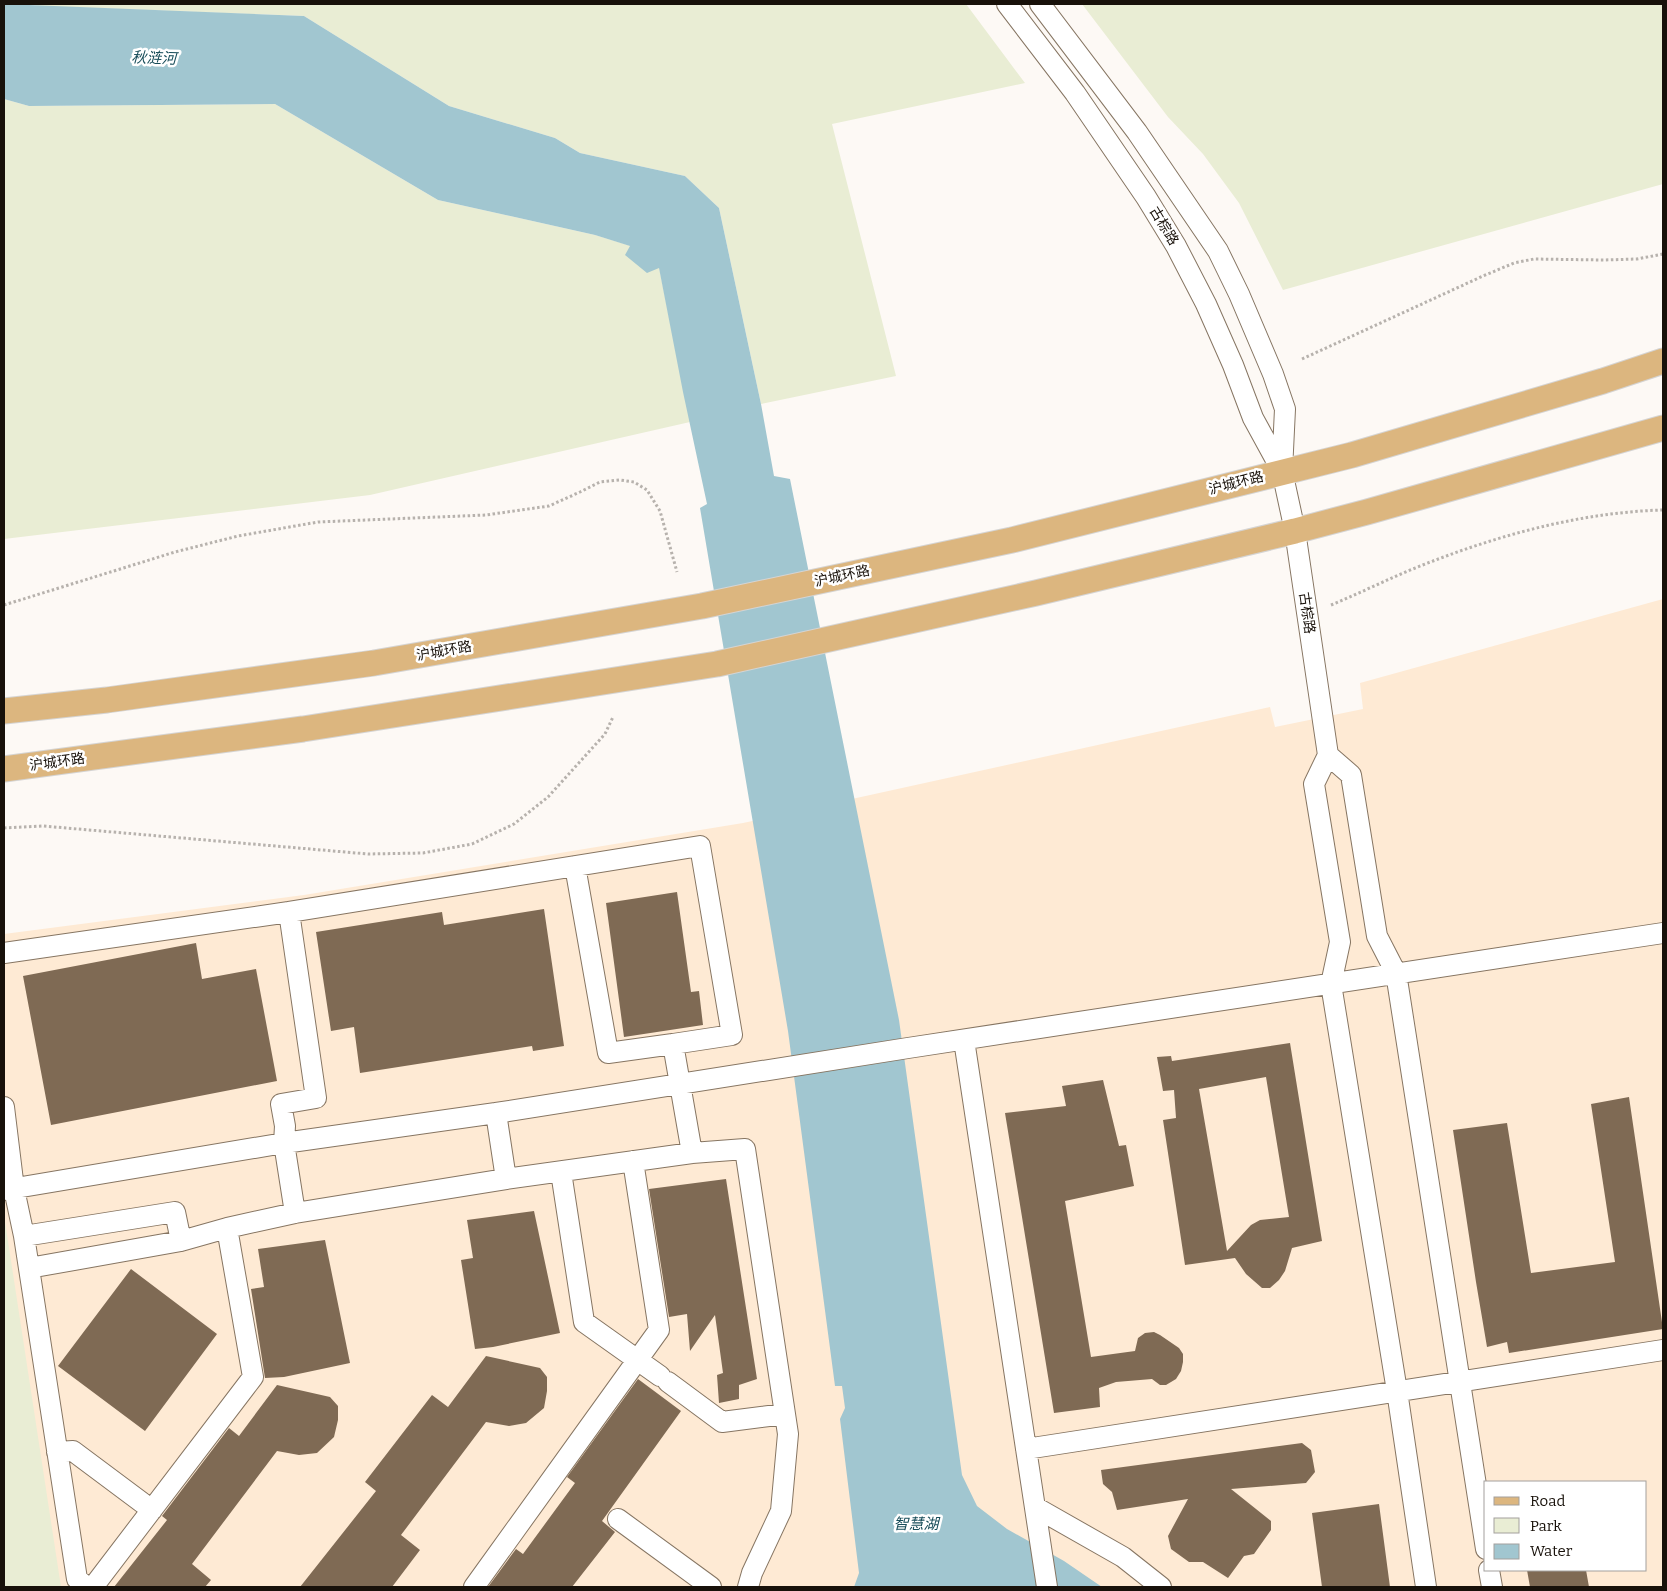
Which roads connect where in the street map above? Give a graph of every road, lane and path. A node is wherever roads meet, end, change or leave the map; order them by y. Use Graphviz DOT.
graph roads {
  1 [pos="1007,4"];
  2 [pos="1040,4"];
  3 [pos="1663,254"];
  4 [pos="1302,358"];
  5 [pos="1663,361"];
  6 [pos="1663,428"];
  7 [pos="1282,471"];
  8 [pos="1663,510"];
  9 [pos="1295,531"];
  10 [pos="677,572"];
  11 [pos="4,605"];
  12 [pos="1331,605"];
  13 [pos="4,711"];
  14 [pos="612,717"];
  15 [pos="1328,755"];
  16 [pos="4,769"];
  17 [pos="4,828"];
  18 [pos="575,866"];
  19 [pos="289,912"];
  20 [pos="1663,933"];
  21 [pos="4,953"];
  22 [pos="1396,973"];
  23 [pos="1331,984"];
  24 [pos="964,1040"];
  25 [pos="673,1044"];
  26 [pos="679,1084"];
  27 [pos="4,1106"];
  28 [pos="496,1113"];
  29 [pos="284,1143"];
  30 [pos="692,1153"];
  31 [pos="633,1161"];
  32 [pos="561,1172"];
  33 [pos="506,1179"];
  34 [pos="9,1190"];
  35 [pos="295,1213"];
  36 [pos="226,1228"];
  37 [pos="24,1236"];
  38 [pos="181,1241"];
  39 [pos="29,1268"];
  40 [pos="1663,1350"];
  41 [pos="638,1360"];
  42 [pos="1460,1381"];
  43 [pos="1397,1391"];
  44 [pos="785,1414"];
  45 [pos="1026,1449"];
  46 [pos="57,1452"];
  47 [pos="1036,1507"];
  48 [pos="152,1510"];
  49 [pos="618,1519"];
  50 [pos="1484,1536"];
  51 [pos="1489,1571"];
  52 [pos="87,1587"];
  53 [pos="93,1587"];
  54 [pos="474,1587"];
  55 [pos="711,1587"];
  56 [pos="748,1587"];
  57 [pos="1047,1587"];
  58 [pos="1161,1587"];
  59 [pos="1426,1587"];
  60 [pos="1492,1587"];
  1 -- 7 [label="street, 古棕路"];
  2 -- 7 [label="street, 古棕路"];
  3 -- 4 [label="path"];
  5 -- 7 [label="main road, 沪城环路"];
  6 -- 9 [label="main road, 沪城环路"];
  7 -- 9 [label="street, 古棕路"];
  7 -- 13 [label="main road, 沪城环路"];
  8 -- 12 [label="path"];
  9 -- 15 [label="street, 古棕路"];
  9 -- 16 [label="main road, 沪城环路"];
  10 -- 11 [label="path"];
  14 -- 17 [label="path"];
  15 -- 22 [label="street"];
  15 -- 23 [label="street"];
  18 -- 19 [label="street"];
  18 -- 25 [label="street"];
  18 -- 25 [label="street"];
  19 -- 21 [label="street"];
  19 -- 29 [label="street"];
  20 -- 22 [label="street"];
  22 -- 23 [label="street"];
  22 -- 42 [label="street"];
  23 -- 24 [label="street"];
  23 -- 43 [label="street"];
  24 -- 26 [label="street"];
  24 -- 45 [label="street"];
  25 -- 26 [label="street"];
  26 -- 28 [label="street"];
  26 -- 30 [label="street"];
  27 -- 34 [label="street"];
  28 -- 29 [label="street"];
  28 -- 33 [label="street"];
  29 -- 34 [label="street"];
  29 -- 35 [label="street"];
  30 -- 31 [label="street"];
  30 -- 44 [label="street"];
  31 -- 32 [label="street"];
  31 -- 41 [label="street"];
  32 -- 33 [label="street"];
  32 -- 41 [label="street"];
  33 -- 35 [label="street"];
  34 -- 37 [label="street"];
  35 -- 36 [label="street"];
  36 -- 38 [label="street"];
  36 -- 48 [label="street"];
  37 -- 38 [label="street"];
  37 -- 39 [label="street"];
  38 -- 39 [label="street"];
  39 -- 46 [label="street"];
  40 -- 42 [label="street"];
  41 -- 44 [label="street"];
  41 -- 54 [label="street"];
  42 -- 43 [label="street"];
  42 -- 50 [label="street"];
  43 -- 45 [label="street"];
  43 -- 59 [label="street"];
  44 -- 56 [label="street"];
  45 -- 47 [label="street"];
  46 -- 48 [label="street"];
  46 -- 52 [label="street"];
  47 -- 57 [label="street"];
  47 -- 58 [label="street"];
  48 -- 53 [label="street"];
  49 -- 55 [label="street"];
  51 -- 60 [label="street"];
}
